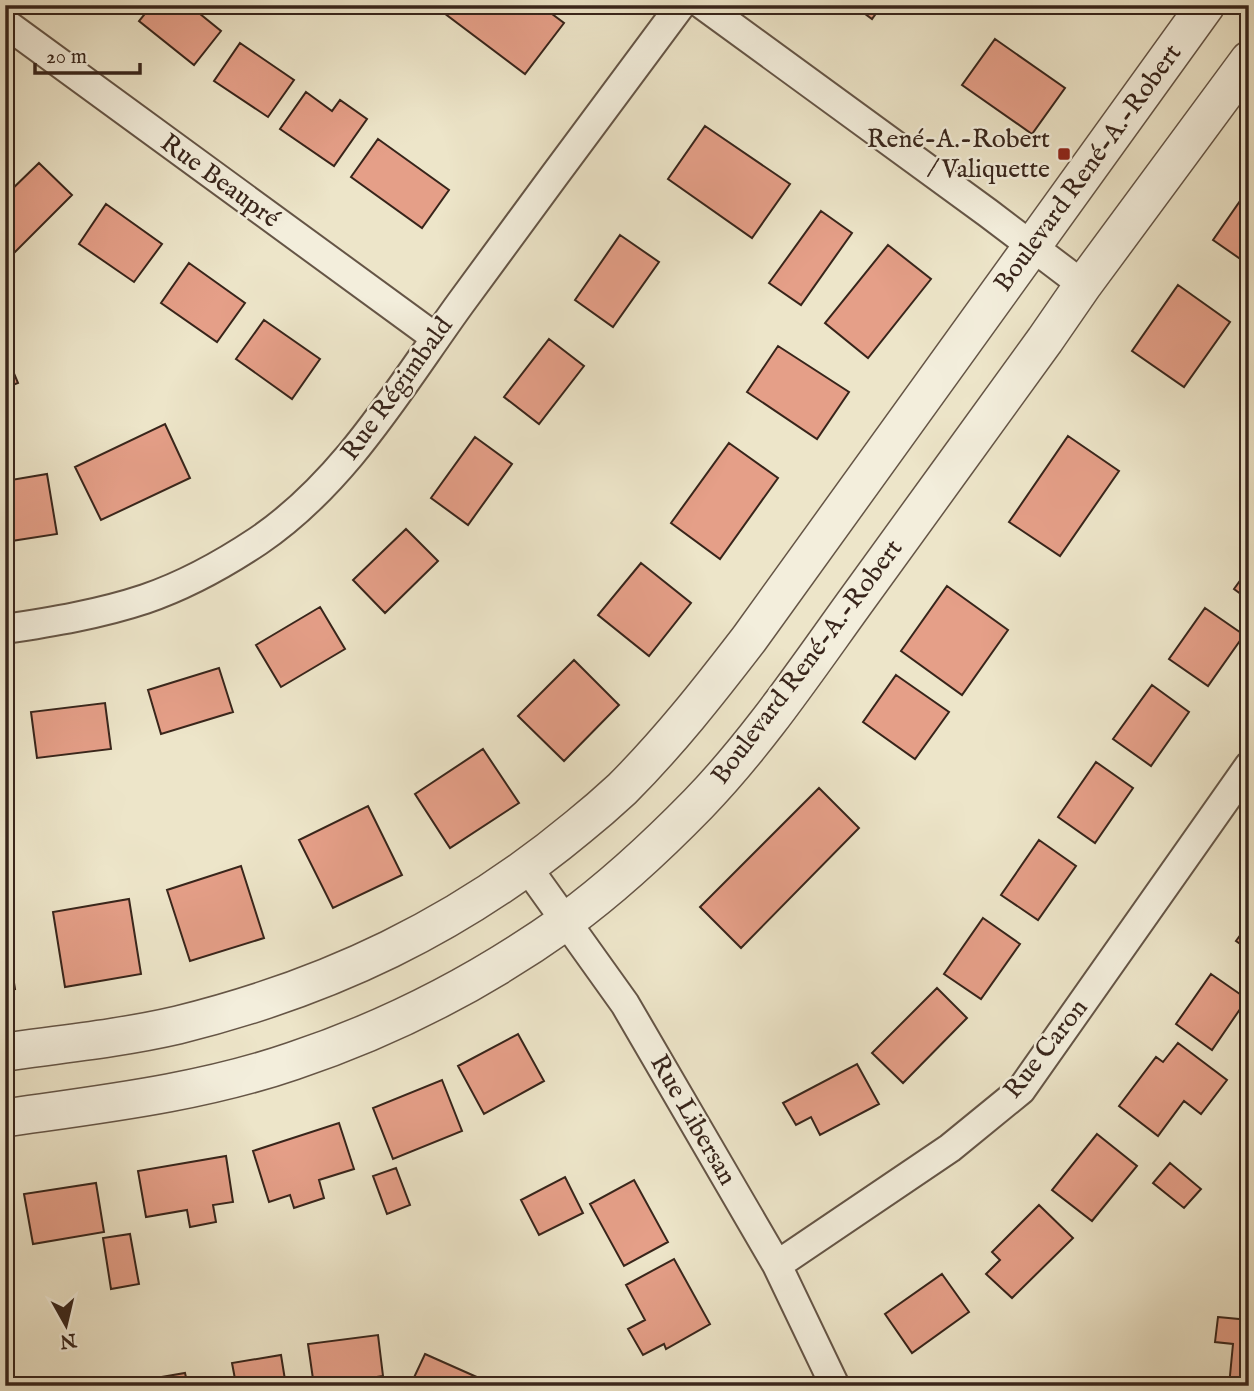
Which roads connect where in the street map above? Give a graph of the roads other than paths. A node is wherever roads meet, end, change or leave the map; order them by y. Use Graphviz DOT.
graph roads {
  1 [pos="681,5"];
  2 [pos="703,5"];
  3 [pos="1206,5"];
  4 [pos="10,35"];
  5 [pos="1249,60"];
  6 [pos="1032,246"];
  7 [pos="1083,285"];
  8 [pos="436,338"];
  9 [pos="5,629"];
  10 [pos="1249,766"];
  11 [pos="527,867"];
  12 [pos="566,921"];
  13 [pos="5,1052"];
  14 [pos="5,1118"];
  15 [pos="777,1265"];
  16 [pos="835,1386"];
  1 -- 8 [label="street, Rue Régimbald"];
  2 -- 6 [label="street"];
  3 -- 6 [label="street, Boulevard René-A.-Robert"];
  4 -- 8 [label="street, Rue Beaupré"];
  5 -- 7 [label="street, Boulevard René-A.-Robert"];
  6 -- 7 [label="street"];
  6 -- 11 [label="street, Boulevard René-A.-Robert"];
  7 -- 12 [label="street, Boulevard René-A.-Robert"];
  8 -- 9 [label="street, Rue Régimbald"];
  10 -- 15 [label="street, Rue Caron"];
  11 -- 12 [label="street, Rue Libersan"];
  11 -- 13 [label="street, Boulevard René-A.-Robert"];
  12 -- 14 [label="street, Boulevard René-A.-Robert"];
  12 -- 15 [label="street, Rue Libersan"];
  15 -- 16 [label="street, Rue Libersan"];
}
